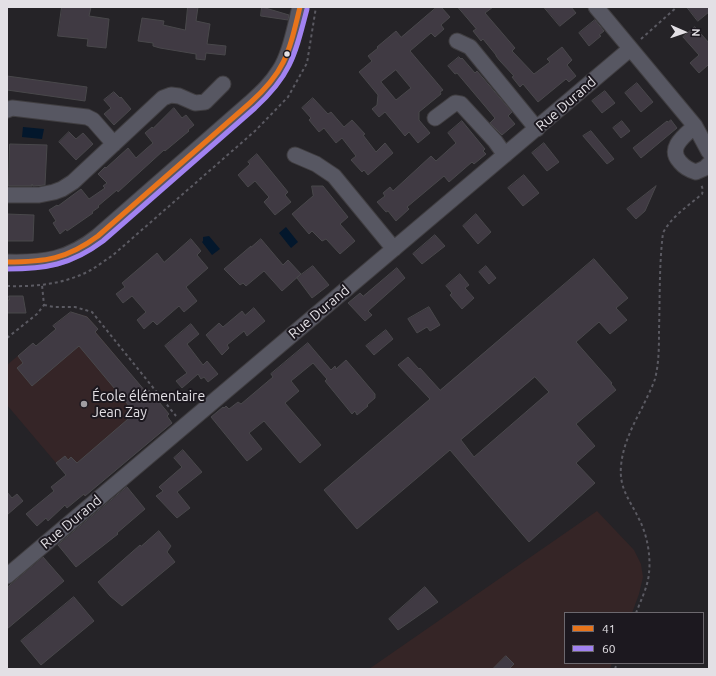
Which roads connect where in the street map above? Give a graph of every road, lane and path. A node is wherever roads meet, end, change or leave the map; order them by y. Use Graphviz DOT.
graph roads {
  1 [pos="300,7"];
  2 [pos="596,7"];
  3 [pos="677,7"];
  4 [pos="457,41"];
  5 [pos="630,49"];
  6 [pos="223,84"];
  7 [pos="7,110"];
  8 [pos="436,118"];
  9 [pos="695,126"];
  10 [pos="537,129"];
  11 [pos="114,144"];
  12 [pos="709,152"];
  13 [pos="295,155"];
  14 [pos="505,155"];
  15 [pos="709,164"];
  16 [pos="696,172"];
  17 [pos="7,194"];
  18 [pos="394,249"];
  19 [pos="7,262"];
  20 [pos="42,285"];
  21 [pos="44,305"];
  22 [pos="7,338"];
  23 [pos="184,426"];
  24 [pos="7,576"];
  25 [pos="636,612"];
  1 -- 19 [label="street"];
  2 -- 5 [label="street"];
  3 -- 5 [label="path"];
  4 -- 10 [label="street"];
  5 -- 9 [label="street"];
  5 -- 10 [label="street, Rue Durand"];
  6 -- 11 [label="street"];
  7 -- 11 [label="street"];
  8 -- 14 [label="street"];
  9 -- 12 [label="street"];
  9 -- 16 [label="street"];
  10 -- 14 [label="street, Rue Durand"];
  11 -- 17 [label="street"];
  13 -- 18 [label="street"];
  14 -- 18 [label="street, Rue Durand"];
  15 -- 16 [label="street"];
  16 -- 25 [label="path"];
  18 -- 23 [label="street, Rue Durand"];
  20 -- 21 [label="path"];
  21 -- 22 [label="path"];
  21 -- 23 [label="path"];
  23 -- 24 [label="street, Rue Durand"];
}
